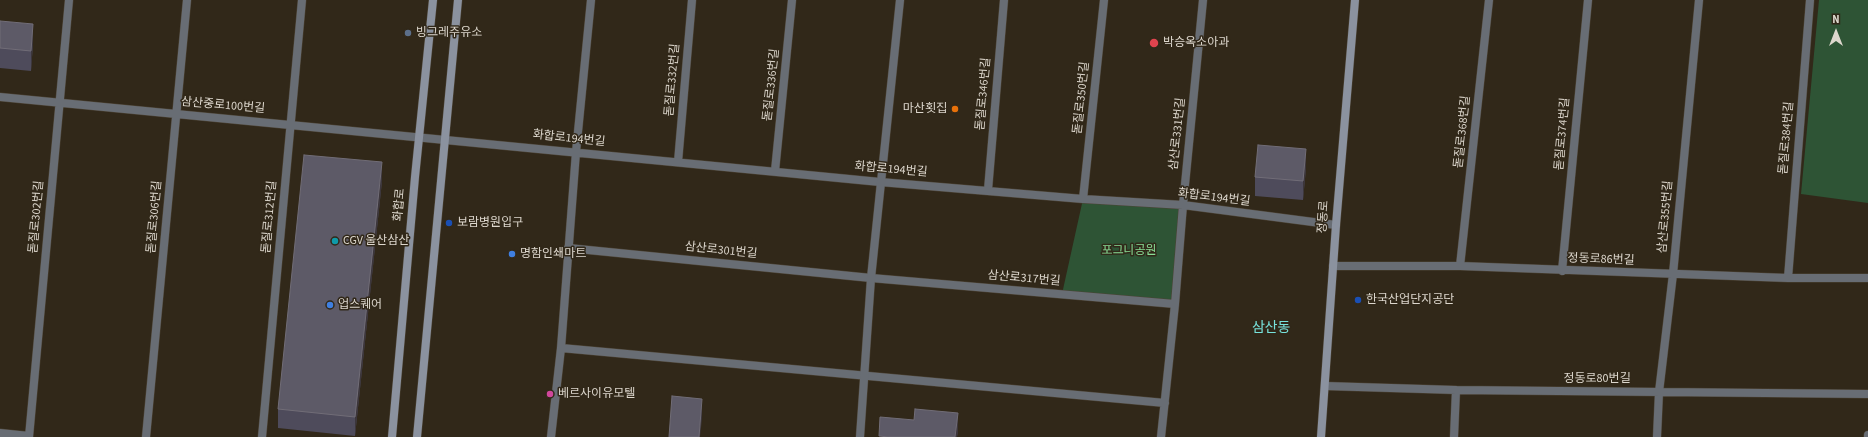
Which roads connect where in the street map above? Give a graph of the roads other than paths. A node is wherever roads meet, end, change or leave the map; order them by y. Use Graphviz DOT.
graph roads {
  1 [pos="69,0"];
  2 [pos="187,0"];
  3 [pos="302,0"];
  4 [pos="433,0"];
  5 [pos="458,0"];
  6 [pos="591,0"];
  7 [pos="692,0"];
  8 [pos="792,0"];
  9 [pos="900,0"];
  10 [pos="1004,0"];
  11 [pos="1104,0"];
  12 [pos="1203,0"];
  13 [pos="1355,0"];
  14 [pos="1489,0"];
  15 [pos="1588,0"];
  16 [pos="1699,0"];
  17 [pos="1810,0"];
  18 [pos="0,97"];
  19 [pos="59,103"];
  20 [pos="176,114"];
  21 [pos="290,125"];
  22 [pos="419,137"];
  23 [pos="444,139"];
  24 [pos="576,152"];
  25 [pos="678,162"];
  26 [pos="775,172"];
  27 [pos="880,182"];
  28 [pos="988,190"];
  29 [pos="1083,199"];
  30 [pos="1183,205"];
  31 [pos="1336,225"];
  32 [pos="568,248"];
  33 [pos="1333,266"];
  34 [pos="1460,266"];
  35 [pos="1562,271"];
  36 [pos="1673,274"];
  37 [pos="871,278"];
  38 [pos="1788,278"];
  39 [pos="1868,278"];
  40 [pos="1175,304"];
  41 [pos="561,348"];
  42 [pos="864,375"];
  43 [pos="1325,386"];
  44 [pos="1456,390"];
  45 [pos="1659,392"];
  46 [pos="1868,394"];
  47 [pos="1165,403"];
  48 [pos="0,433"];
  49 [pos="29,436"];
  50 [pos="146,437"];
  51 [pos="262,437"];
  52 [pos="392,437"];
  53 [pos="417,437"];
  54 [pos="551,437"];
  55 [pos="860,437"];
  56 [pos="1161,437"];
  57 [pos="1321,437"];
  58 [pos="1454,437"];
  59 [pos="1657,437"];
  1 -- 19 [label="street, 돋질로302번길"];
  2 -- 20 [label="street, 돋질로306번길"];
  3 -- 21 [label="street, 돋질로312번길"];
  4 -- 22 [label="main road, 화합로"];
  5 -- 23 [label="main road"];
  6 -- 24 [label="street"];
  7 -- 25 [label="street, 돋질로332번길"];
  8 -- 26 [label="street, 돋질로336번길"];
  9 -- 27 [label="street"];
  10 -- 28 [label="street, 돋질로346번길"];
  11 -- 29 [label="street, 돋질로350번길"];
  12 -- 30 [label="street, 삼산로331번길"];
  13 -- 31 [label="main road, 정동로"];
  14 -- 34 [label="street, 돋질로368번길"];
  15 -- 35 [label="street, 돋질로374번길"];
  16 -- 36 [label="street, 삼산로355번길"];
  17 -- 38 [label="street, 돋질로384번길"];
  18 -- 19 [label="street, 삼산중로100번길"];
  19 -- 20 [label="street, 삼산중로100번길"];
  19 -- 49 [label="street, 돋질로302번길"];
  20 -- 21 [label="street, 삼산중로100번길"];
  20 -- 50 [label="street, 돋질로306번길"];
  21 -- 22 [label="street, 삼산중로100번길"];
  21 -- 51 [label="street, 돋질로312번길"];
  22 -- 23 [label="street, 삼산중로100번길"];
  22 -- 52 [label="main road, 화합로"];
  23 -- 24 [label="street, 화합로194번길"];
  23 -- 53 [label="main road"];
  24 -- 25 [label="street, 화합로194번길"];
  24 -- 32 [label="street"];
  25 -- 26 [label="street, 화합로194번길"];
  26 -- 27 [label="street, 화합로194번길"];
  27 -- 28 [label="street, 화합로194번길"];
  27 -- 37 [label="street"];
  28 -- 29 [label="street, 화합로194번길"];
  29 -- 30 [label="street, 화합로194번길"];
  30 -- 31 [label="street, 화합로194번길"];
  30 -- 40 [label="street, 삼산로331번길"];
  31 -- 33 [label="main road, 정동로"];
  32 -- 37 [label="street, 삼산로301번길"];
  32 -- 41 [label="street"];
  33 -- 34 [label="street, 정동로86번길"];
  33 -- 43 [label="main road, 정동로"];
  34 -- 35 [label="street, 정동로86번길"];
  35 -- 36 [label="street, 정동로86번길"];
  36 -- 38 [label="street, 정동로86번길"];
  36 -- 45 [label="street, 삼산로355번길"];
  37 -- 40 [label="street, 삼산로317번길"];
  37 -- 42 [label="street"];
  38 -- 39 [label="street, 정동로86번길"];
  40 -- 47 [label="street, 삼산로331번길"];
  41 -- 42 [label="street"];
  41 -- 54 [label="street"];
  42 -- 47 [label="street"];
  42 -- 55 [label="street"];
  43 -- 44 [label="street, 정동로80번길"];
  43 -- 57 [label="main road, 정동로"];
  44 -- 45 [label="street, 정동로80번길"];
  44 -- 58 [label="street"];
  45 -- 46 [label="street, 정동로80번길"];
  45 -- 59 [label="street, 삼산로355번길"];
  47 -- 56 [label="street, 삼산로331번길"];
  48 -- 49 [label="street"];
}
